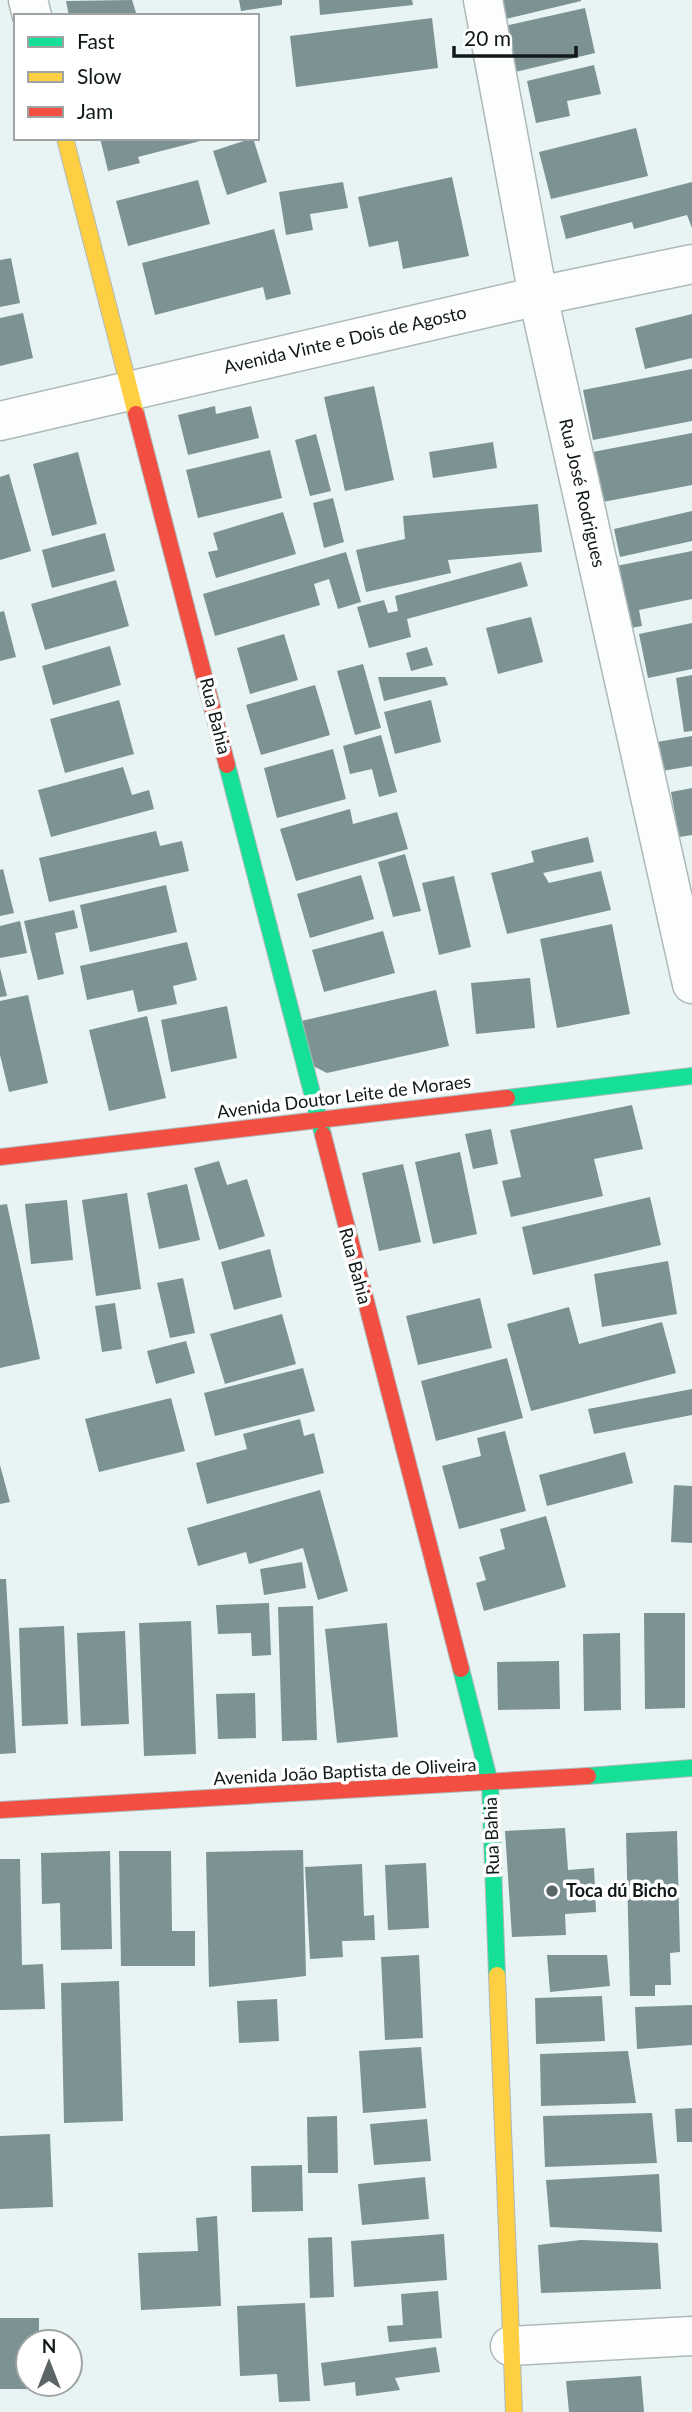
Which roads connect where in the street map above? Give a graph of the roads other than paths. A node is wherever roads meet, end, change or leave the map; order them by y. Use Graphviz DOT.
graph roads {
  1 [pos="483,0"];
  2 [pos="66,140"];
  3 [pos="692,264"];
  4 [pos="538,296"];
  5 [pos="132,389"];
  6 [pos="0,421"];
  7 [pos="692,984"];
  8 [pos="692,1076"];
  9 [pos="317,1119"];
  10 [pos="0,1157"];
  11 [pos="692,1768"];
  12 [pos="490,1783"];
  13 [pos="0,1810"];
  14 [pos="692,2336"];
  15 [pos="510,2346"];
  16 [pos="514,2412"];
  1 -- 4 [label="street, Rua José Rodrigues"];
  2 -- 5 [label="street, Rua Bahia"];
  3 -- 4 [label="street, Avenida Vinte e Dois de Agosto"];
  4 -- 5 [label="street, Avenida Vinte e Dois de Agosto"];
  4 -- 7 [label="street, Rua José Rodrigues"];
  5 -- 6 [label="street, Avenida Vinte e Dois de Agosto"];
  5 -- 9 [label="street, Rua Bahia"];
  8 -- 9 [label="street, Avenida Doutor Leite de Moraes"];
  9 -- 10 [label="street, Avenida Doutor Leite de Moraes"];
  9 -- 12 [label="street, Rua Bahia"];
  11 -- 12 [label="street, Avenida João Baptista de Oliveira"];
  12 -- 13 [label="street, Avenida João Baptista de Oliveira"];
  12 -- 15 [label="street, Rua Bahia"];
  14 -- 15 [label="street"];
  15 -- 16 [label="street, Rua Bahia"];
}
